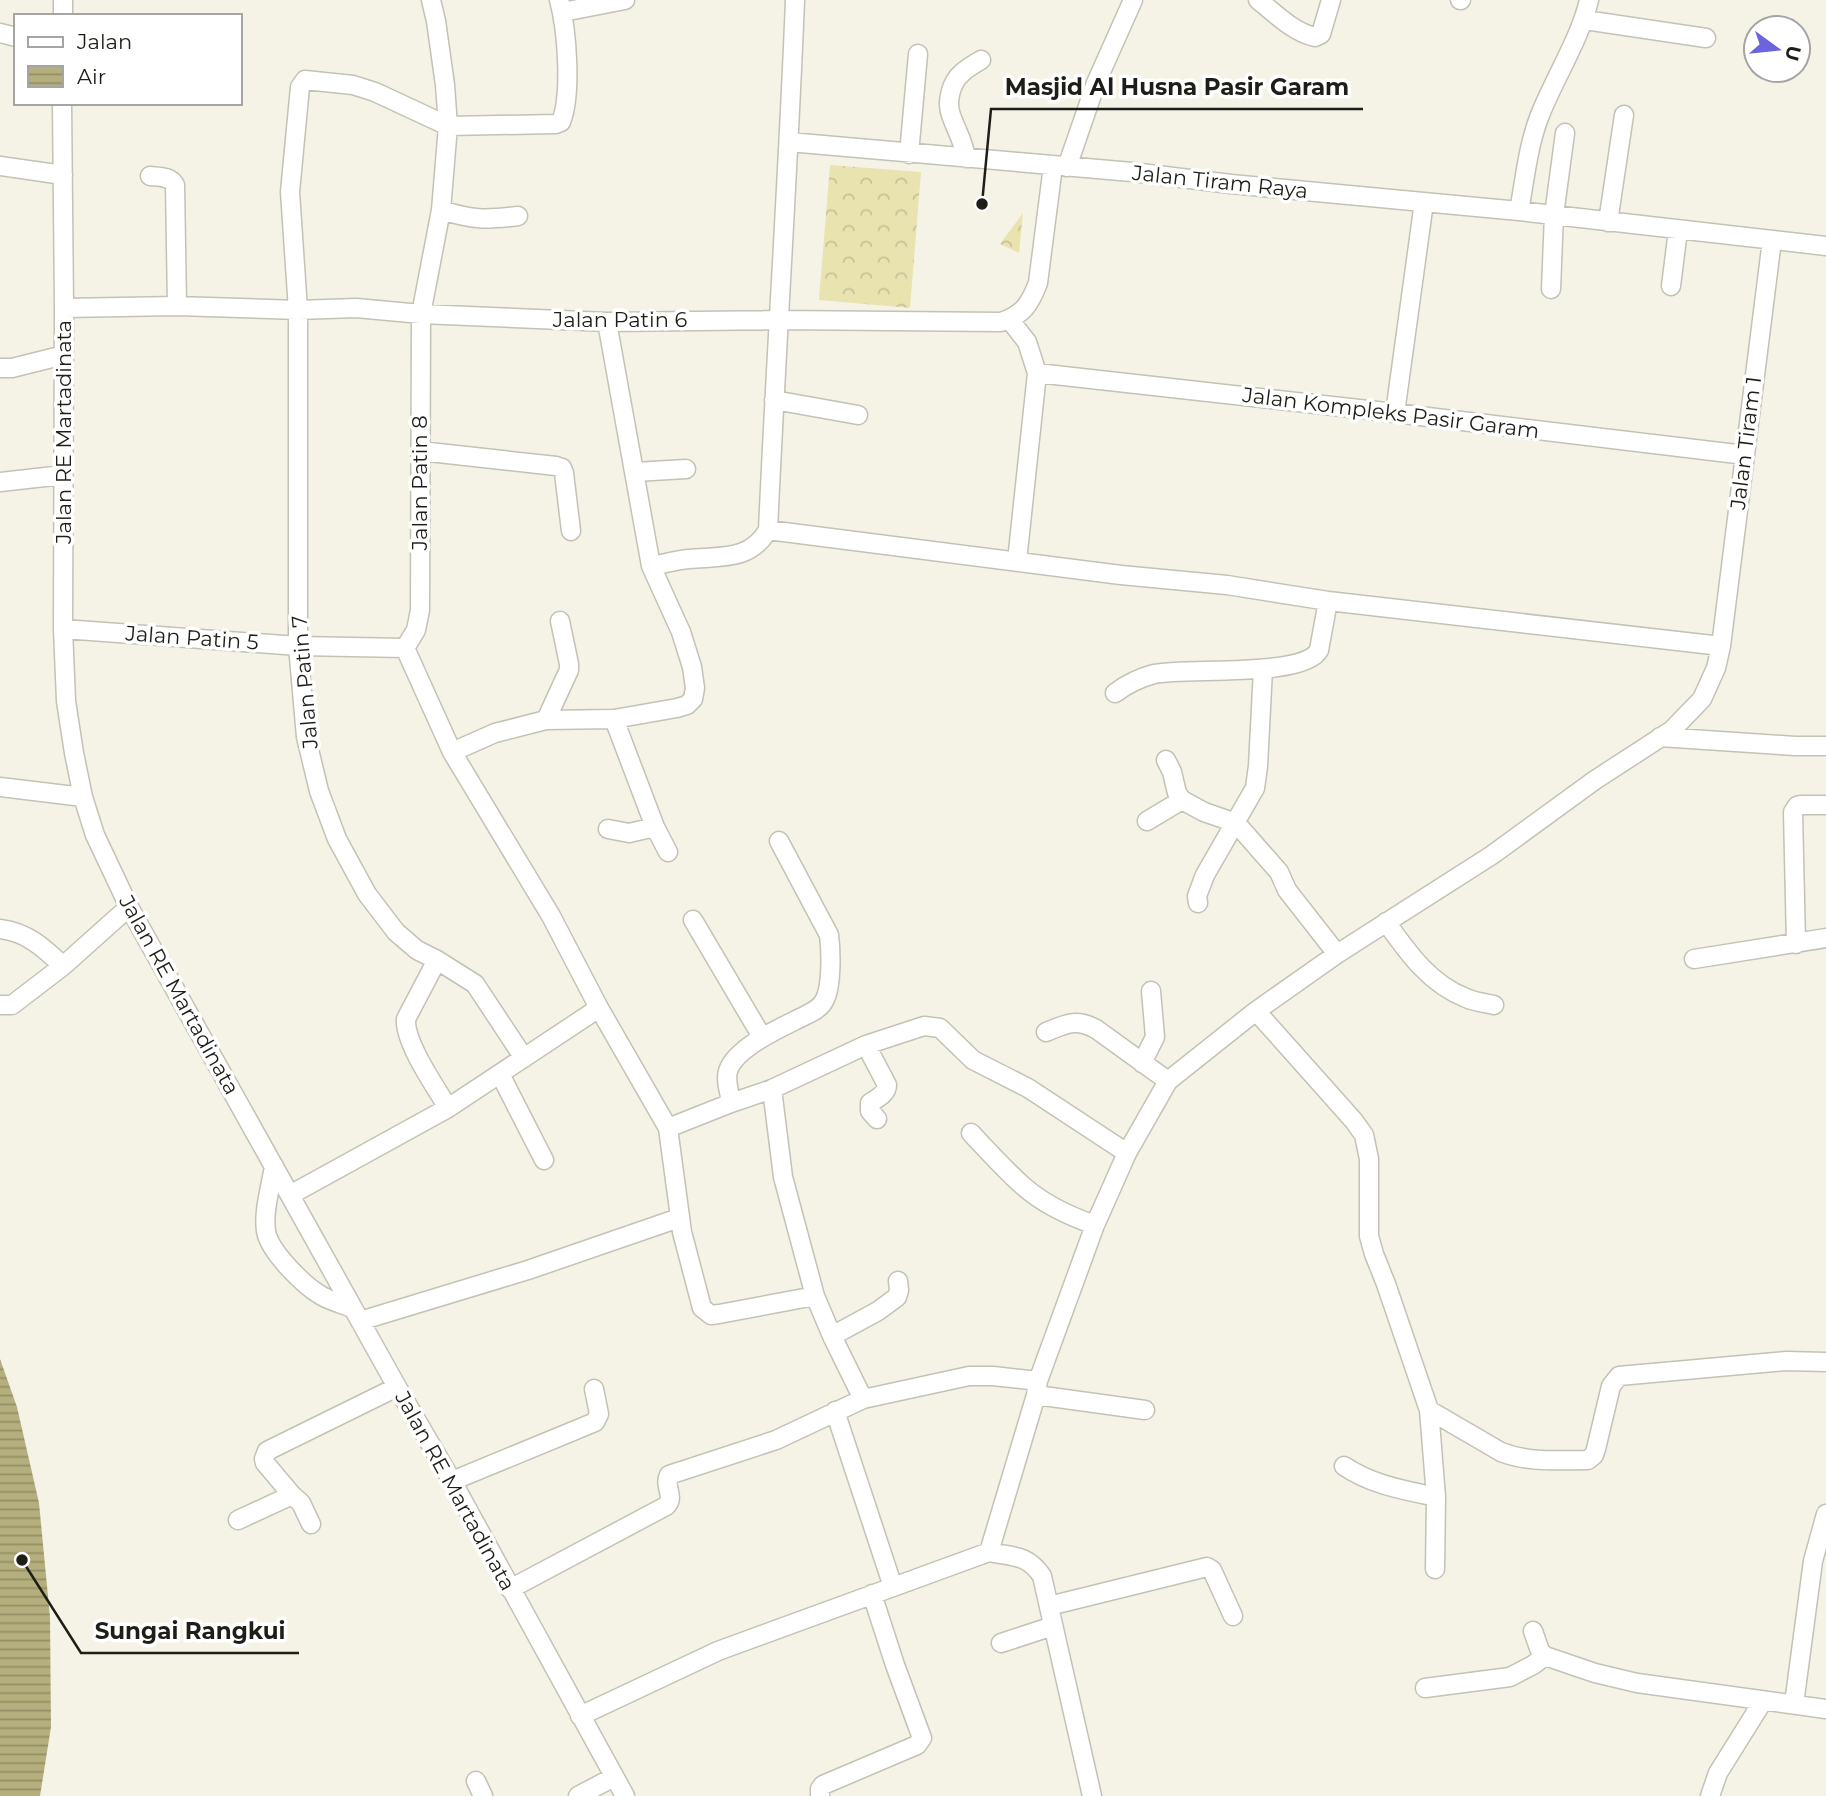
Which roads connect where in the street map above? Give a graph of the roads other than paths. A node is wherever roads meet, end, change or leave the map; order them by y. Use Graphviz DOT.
graph roads {
  1 [pos="431,0"];
  2 [pos="625,0"];
  3 [pos="795,0"];
  4 [pos="1133,0"];
  5 [pos="1258,0"];
  6 [pos="1331,0"];
  7 [pos="1590,0"];
  8 [pos="561,6"];
  9 [pos="1585,20"];
  10 [pos="1706,38"];
  11 [pos="918,54"];
  12 [pos="981,60"];
  13 [pos="62,105"];
  14 [pos="1624,116"];
  15 [pos="447,125"];
  16 [pos="1565,133"];
  17 [pos="789,142"];
  18 [pos="909,154"];
  19 [pos="966,158"];
  20 [pos="0,166"];
  21 [pos="1060,166"];
  22 [pos="62,175"];
  23 [pos="150,176"];
  24 [pos="1424,202"];
  25 [pos="441,210"];
  26 [pos="1519,211"];
  27 [pos="1554,215"];
  28 [pos="518,216"];
  29 [pos="1608,222"];
  30 [pos="1678,230"];
  31 [pos="1772,240"];
  32 [pos="1826,246"];
  33 [pos="1671,286"];
  34 [pos="1551,289"];
  35 [pos="1032,300"];
  36 [pos="177,306"];
  37 [pos="65,308"];
  38 [pos="298,310"];
  39 [pos="421,314"];
  40 [pos="1009,319"];
  41 [pos="779,320"];
  42 [pos="607,321"];
  43 [pos="1027,342"];
  44 [pos="64,355"];
  45 [pos="0,368"];
  46 [pos="1037,373"];
  47 [pos="774,400"];
  48 [pos="1395,413"];
  49 [pos="858,415"];
  50 [pos="421,451"];
  51 [pos="1745,455"];
  52 [pos="686,469"];
  53 [pos="635,472"];
  54 [pos="63,475"];
  55 [pos="0,482"];
  56 [pos="768,530"];
  57 [pos="571,531"];
  58 [pos="1017,561"];
  59 [pos="651,566"];
  60 [pos="1328,601"];
  61 [pos="559,621"];
  62 [pos="63,629"];
  63 [pos="298,646"];
  64 [pos="1721,646"];
  65 [pos="405,648"];
  66 [pos="1263,669"];
  67 [pos="1115,693"];
  68 [pos="614,719"];
  69 [pos="545,720"];
  70 [pos="1661,737"];
  71 [pos="1826,746"];
  72 [pos="452,752"];
  73 [pos="1166,760"];
  74 [pos="0,787"];
  75 [pos="83,797"];
  76 [pos="1182,800"];
  77 [pos="1826,805"];
  78 [pos="1147,821"];
  79 [pos="1236,823"];
  80 [pos="655,827"];
  81 [pos="608,829"];
  82 [pos="779,841"];
  83 [pos="668,852"];
  84 [pos="1198,903"];
  85 [pos="129,907"];
  86 [pos="693,920"];
  87 [pos="1386,922"];
  88 [pos="0,929"];
  89 [pos="1826,938"];
  90 [pos="1796,944"];
  91 [pos="1337,954"];
  92 [pos="1694,959"];
  93 [pos="438,960"];
  94 [pos="63,966"];
  95 [pos="1151,990"];
  96 [pos="0,1005"];
  97 [pos="1494,1005"];
  98 [pos="599,1008"];
  99 [pos="1256,1011"];
  100 [pos="1046,1032"];
  101 [pos="762,1037"];
  102 [pos="866,1045"];
  103 [pos="524,1058"];
  104 [pos="1142,1063"];
  105 [pos="500,1074"];
  106 [pos="1168,1081"];
  107 [pos="772,1089"];
  108 [pos="732,1103"];
  109 [pos="447,1108"];
  110 [pos="877,1119"];
  111 [pos="668,1128"];
  112 [pos="971,1133"];
  113 [pos="1127,1153"];
  114 [pos="544,1160"];
  115 [pos="274,1166"];
  116 [pos="290,1195"];
  117 [pos="679,1218"];
  118 [pos="1095,1225"];
  119 [pos="898,1281"];
  120 [pos="815,1296"];
  121 [pos="356,1314"];
  122 [pos="832,1336"];
  123 [pos="1826,1362"];
  124 [pos="397,1387"];
  125 [pos="1037,1388"];
  126 [pos="594,1389"];
  127 [pos="863,1399"];
  128 [pos="1145,1410"];
  129 [pos="1429,1410"];
  130 [pos="835,1411"];
  131 [pos="1344,1466"];
  132 [pos="452,1481"];
  133 [pos="292,1495"];
  134 [pos="1436,1497"];
  135 [pos="1826,1514"];
  136 [pos="238,1520"];
  137 [pos="311,1524"];
  138 [pos="989,1552"];
  139 [pos="1435,1569"];
  140 [pos="893,1587"];
  141 [pos="510,1589"];
  142 [pos="872,1594"];
  143 [pos="1049,1606"];
  144 [pos="1233,1616"];
  145 [pos="1053,1626"];
  146 [pos="1533,1631"];
  147 [pos="1001,1643"];
  148 [pos="1545,1656"];
  149 [pos="1425,1688"];
  150 [pos="1763,1701"];
  151 [pos="1794,1704"];
  152 [pos="1826,1709"];
  153 [pos="580,1716"];
  154 [pos="614,1777"];
  155 [pos="578,1796"];
  156 [pos="625,1796"];
  157 [pos="820,1796"];
  158 [pos="1092,1796"];
  159 [pos="1710,1796"];
  1 -- 15 [label="street, Jalan Patin 8"];
  2 -- 8 [label="street"];
  3 -- 17 [label="street"];
  4 -- 21 [label="street"];
  5 -- 6 [label="street"];
  7 -- 9 [label="street"];
  8 -- 15 [label="street"];
  9 -- 10 [label="street"];
  9 -- 26 [label="street"];
  11 -- 18 [label="street"];
  12 -- 19 [label="street"];
  13 -- 22 [label="street, Jalan RE Martadinata"];
  14 -- 29 [label="street"];
  15 -- 25 [label="street, Jalan Patin 8"];
  15 -- 38 [label="street, Jalan Patin 7"];
  16 -- 27 [label="street"];
  17 -- 18 [label="street, Jalan Tiram Raya"];
  17 -- 41 [label="street"];
  18 -- 19 [label="street, Jalan Tiram Raya"];
  19 -- 21 [label="street, Jalan Tiram Raya"];
  20 -- 22 [label="street"];
  21 -- 24 [label="street, Jalan Tiram Raya"];
  21 -- 35 [label="street"];
  22 -- 37 [label="street, Jalan RE Martadinata"];
  23 -- 36 [label="street"];
  24 -- 26 [label="street, Jalan Tiram Raya"];
  24 -- 48 [label="street"];
  25 -- 28 [label="street"];
  25 -- 39 [label="street, Jalan Patin 8"];
  26 -- 27 [label="street, Jalan Tiram Raya"];
  27 -- 29 [label="street, Jalan Tiram Raya"];
  27 -- 34 [label="street"];
  29 -- 30 [label="street, Jalan Tiram Raya"];
  30 -- 31 [label="street, Jalan Tiram Raya"];
  30 -- 33 [label="street"];
  31 -- 32 [label="street, Jalan Tiram Raya"];
  31 -- 51 [label="street, Jalan Tiram 1"];
  35 -- 40 [label="street"];
  35 -- 43 [label="street"];
  36 -- 37 [label="street, Jalan Patin 6"];
  36 -- 38 [label="street, Jalan Patin 6"];
  37 -- 44 [label="street, Jalan RE Martadinata"];
  38 -- 39 [label="street, Jalan Patin 6"];
  38 -- 63 [label="street, Jalan Patin 7"];
  39 -- 42 [label="street, Jalan Patin 6"];
  39 -- 50 [label="street, Jalan Patin 8"];
  40 -- 41 [label="street, Jalan Patin 6"];
  40 -- 43 [label="street"];
  41 -- 42 [label="street, Jalan Patin 6"];
  41 -- 47 [label="street"];
  42 -- 53 [label="street"];
  43 -- 46 [label="street"];
  44 -- 45 [label="street"];
  44 -- 54 [label="street, Jalan RE Martadinata"];
  46 -- 48 [label="street, Jalan Kompleks Pasir Garam"];
  46 -- 58 [label="street"];
  47 -- 49 [label="street"];
  47 -- 56 [label="street"];
  48 -- 51 [label="street, Jalan Kompleks Pasir Garam"];
  50 -- 57 [label="street"];
  50 -- 65 [label="street, Jalan Patin 8"];
  51 -- 64 [label="street, Jalan Tiram 1"];
  52 -- 53 [label="street"];
  53 -- 59 [label="street"];
  54 -- 55 [label="street"];
  54 -- 62 [label="street, Jalan RE Martadinata"];
  56 -- 58 [label="street"];
  56 -- 59 [label="street"];
  58 -- 60 [label="street"];
  59 -- 68 [label="street"];
  60 -- 64 [label="street"];
  60 -- 66 [label="street"];
  61 -- 69 [label="street"];
  62 -- 63 [label="street, Jalan Patin 5"];
  62 -- 75 [label="street, Jalan RE Martadinata"];
  63 -- 65 [label="street, Jalan Patin 5"];
  63 -- 93 [label="street, Jalan Patin 7"];
  64 -- 70 [label="street, Jalan Tiram 1"];
  65 -- 72 [label="street"];
  66 -- 67 [label="street"];
  66 -- 79 [label="street"];
  68 -- 69 [label="street"];
  68 -- 80 [label="street"];
  69 -- 72 [label="street"];
  70 -- 71 [label="street"];
  70 -- 87 [label="street, Jalan Tiram 1"];
  72 -- 98 [label="street"];
  73 -- 76 [label="street"];
  74 -- 75 [label="street"];
  75 -- 85 [label="street, Jalan RE Martadinata"];
  76 -- 78 [label="street"];
  76 -- 79 [label="street"];
  77 -- 90 [label="street"];
  79 -- 84 [label="street"];
  79 -- 91 [label="street"];
  80 -- 81 [label="street"];
  80 -- 83 [label="street"];
  82 -- 101 [label="street"];
  85 -- 94 [label="street"];
  85 -- 115 [label="street, Jalan RE Martadinata"];
  86 -- 101 [label="street"];
  87 -- 91 [label="street, Jalan Tiram 1"];
  87 -- 97 [label="street"];
  88 -- 94 [label="street"];
  89 -- 90 [label="street"];
  90 -- 92 [label="street"];
  91 -- 99 [label="street, Jalan Tiram 1"];
  93 -- 103 [label="street, Jalan Patin 7"];
  93 -- 109 [label="street"];
  94 -- 96 [label="street"];
  95 -- 104 [label="street"];
  98 -- 103 [label="street"];
  98 -- 111 [label="street"];
  99 -- 106 [label="street, Jalan Tiram 1"];
  99 -- 129 [label="street"];
  100 -- 104 [label="street"];
  101 -- 108 [label="street"];
  102 -- 107 [label="street"];
  102 -- 110 [label="street"];
  102 -- 113 [label="street"];
  103 -- 105 [label="street"];
  104 -- 106 [label="street"];
  105 -- 109 [label="street"];
  105 -- 114 [label="street"];
  106 -- 113 [label="street"];
  107 -- 108 [label="street"];
  107 -- 120 [label="street"];
  108 -- 111 [label="street"];
  109 -- 116 [label="street"];
  111 -- 117 [label="street"];
  112 -- 118 [label="street"];
  113 -- 118 [label="street"];
  115 -- 116 [label="street, Jalan RE Martadinata"];
  115 -- 121 [label="street"];
  116 -- 121 [label="street, Jalan RE Martadinata"];
  117 -- 120 [label="street"];
  117 -- 121 [label="street"];
  118 -- 125 [label="street"];
  119 -- 122 [label="street"];
  120 -- 122 [label="street"];
  121 -- 124 [label="street, Jalan RE Martadinata"];
  122 -- 127 [label="street"];
  123 -- 129 [label="street"];
  124 -- 132 [label="street, Jalan RE Martadinata"];
  124 -- 133 [label="street"];
  125 -- 127 [label="street"];
  125 -- 128 [label="street"];
  125 -- 138 [label="street"];
  126 -- 132 [label="street"];
  127 -- 130 [label="street"];
  129 -- 134 [label="street"];
  130 -- 140 [label="street"];
  130 -- 141 [label="street"];
  131 -- 134 [label="street"];
  132 -- 141 [label="street, Jalan RE Martadinata"];
  133 -- 136 [label="street"];
  133 -- 137 [label="street"];
  134 -- 139 [label="street"];
  135 -- 151 [label="street"];
  138 -- 140 [label="street"];
  138 -- 143 [label="street"];
  140 -- 142 [label="street"];
  141 -- 153 [label="street, Jalan RE Martadinata"];
  142 -- 153 [label="street"];
  142 -- 157 [label="street"];
  143 -- 144 [label="street"];
  143 -- 145 [label="street"];
  145 -- 147 [label="street"];
  145 -- 158 [label="street"];
  146 -- 148 [label="street"];
  148 -- 149 [label="street"];
  148 -- 150 [label="street"];
  150 -- 151 [label="street"];
  150 -- 159 [label="street"];
  151 -- 152 [label="street"];
  153 -- 154 [label="street, Jalan RE Martadinata"];
  154 -- 155 [label="street"];
  154 -- 156 [label="street, Jalan RE Martadinata"];
}
